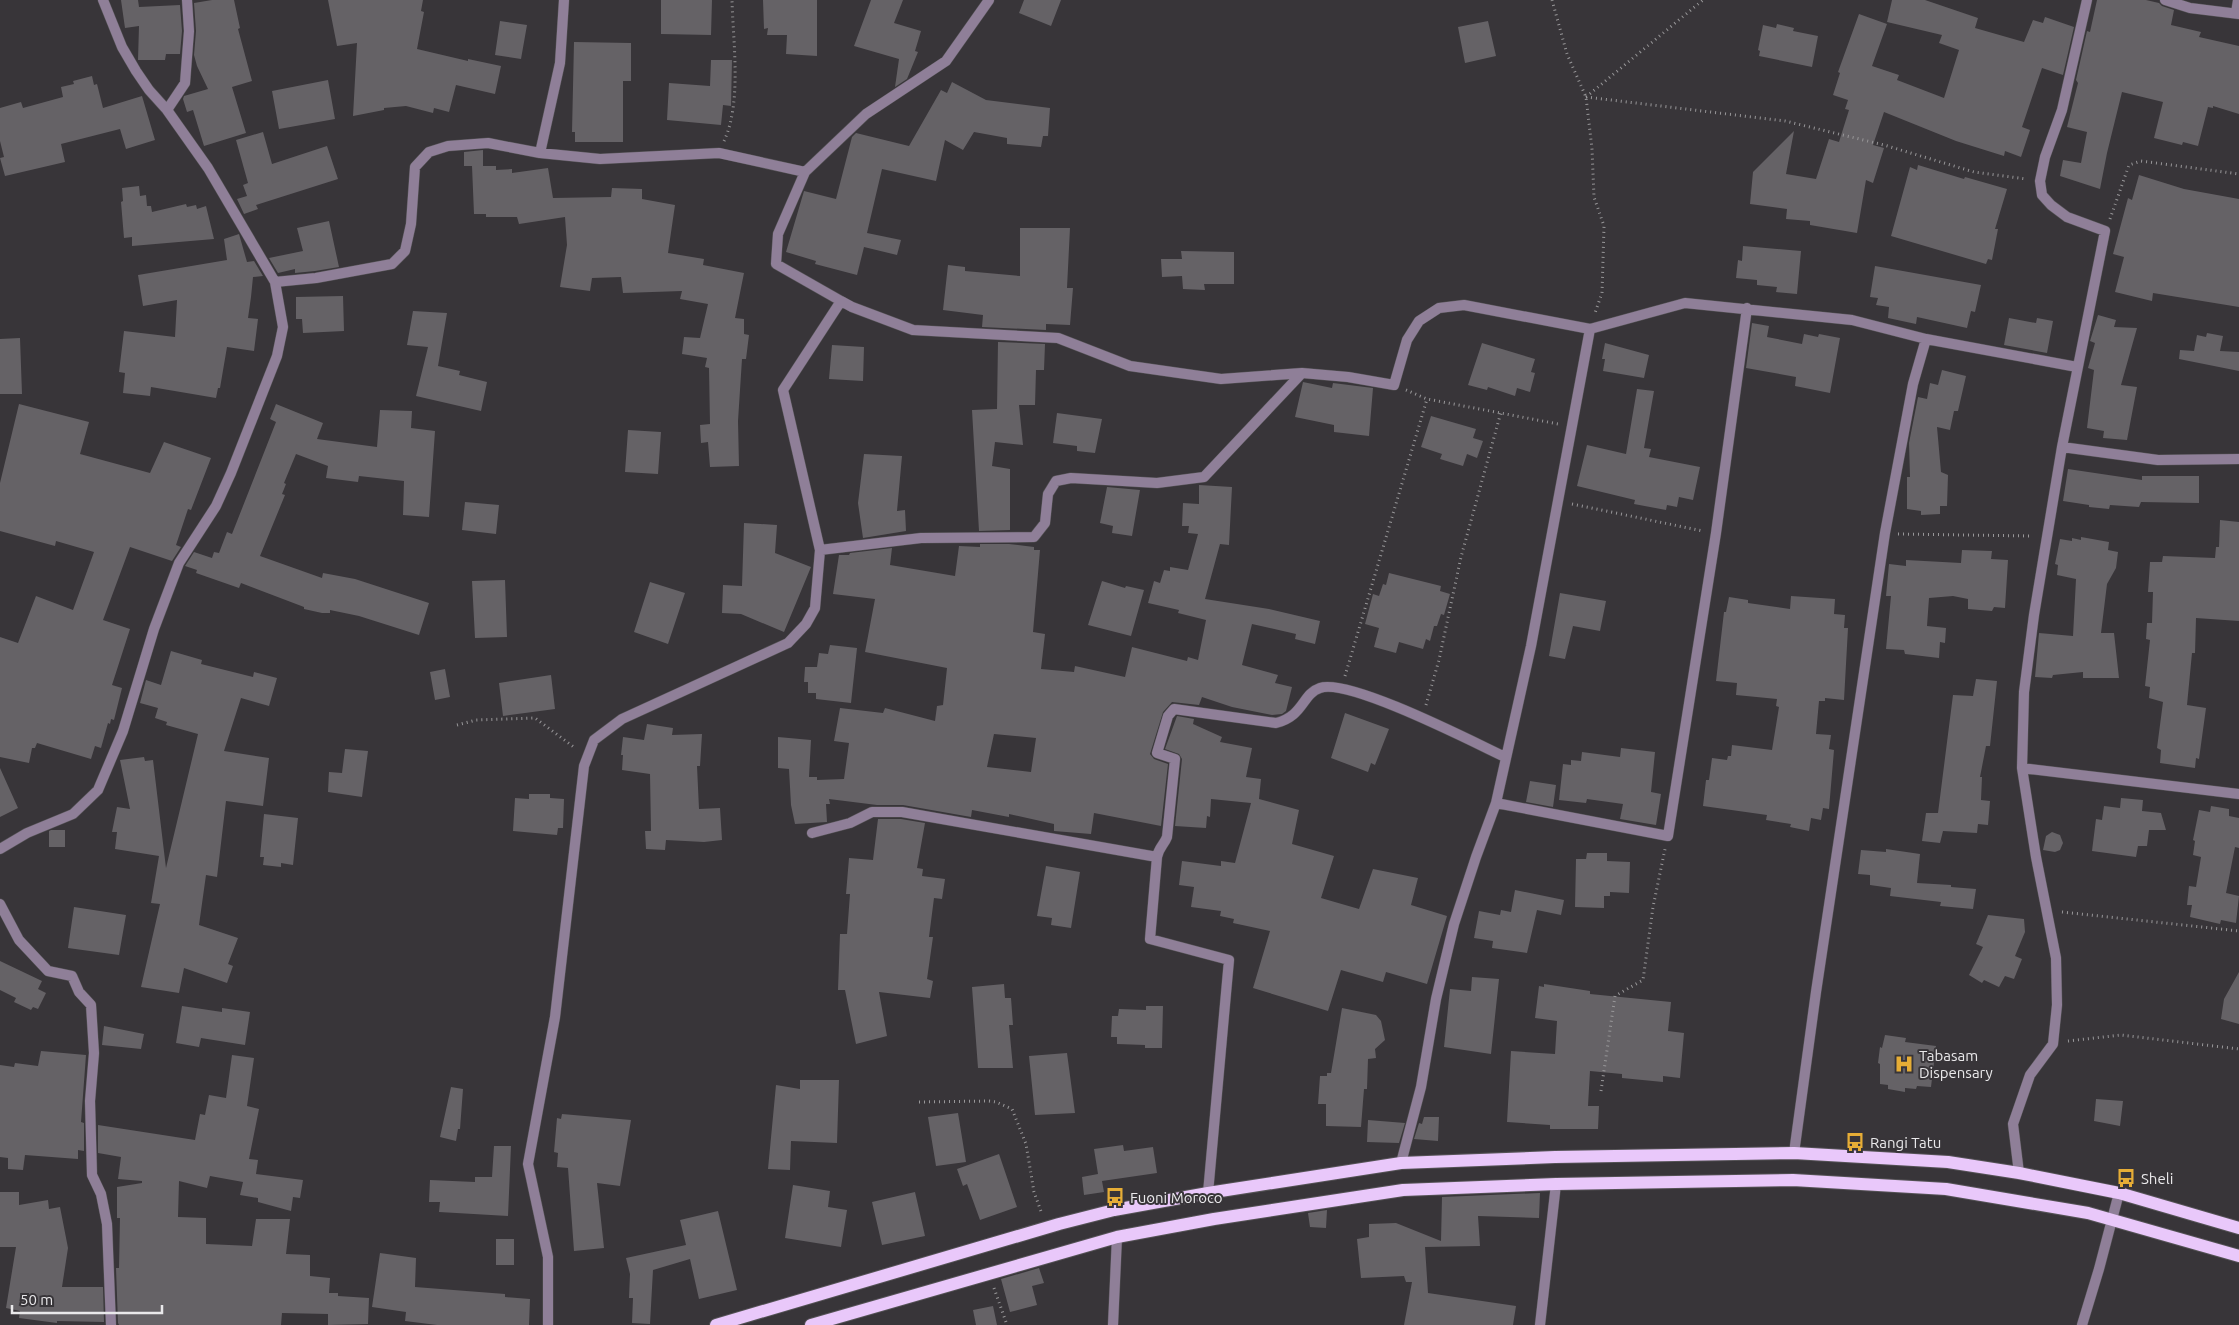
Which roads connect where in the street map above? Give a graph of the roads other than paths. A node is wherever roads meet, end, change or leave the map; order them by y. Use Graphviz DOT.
graph roads {
  1 [pos="102,0"];
  2 [pos="187,0"];
  3 [pos="564,0"];
  4 [pos="989,0"];
  5 [pos="2087,0"];
  6 [pos="2165,0"];
  7 [pos="2238,0"];
  8 [pos="2238,14"];
  9 [pos="167,110"];
  10 [pos="540,153"];
  11 [pos="805,172"];
  12 [pos="275,282"];
  13 [pos="840,300"];
  14 [pos="1747,308"];
  15 [pos="1590,329"];
  16 [pos="1926,339"];
  17 [pos="2077,367"];
  18 [pos="1302,373"];
  19 [pos="2062,447"];
  20 [pos="2239,459"];
  21 [pos="820,550"];
  22 [pos="1505,757"];
  23 [pos="2022,768"];
  24 [pos="2239,794"];
  25 [pos="1496,803"];
  26 [pos="812,833"];
  27 [pos="0,849"];
  28 [pos="1157,857"];
  29 [pos="0,904"];
  30 [pos="1794,1153"];
  31 [pos="1401,1163"];
  32 [pos="2018,1173"];
  33 [pos="1556,1184"];
  34 [pos="1208,1192"];
  35 [pos="2119,1193"];
  36 [pos="2111,1220"];
  37 [pos="2239,1228"];
  38 [pos="1117,1237"];
  39 [pos="2239,1256"];
  40 [pos="111,1325"];
  41 [pos="548,1325"];
  42 [pos="716,1325"];
  43 [pos="811,1325"];
  44 [pos="1113,1325"];
  45 [pos="1540,1325"];
  46 [pos="2082,1325"];
  1 -- 9 [label="street"];
  2 -- 9 [label="street"];
  3 -- 10 [label="street"];
  4 -- 11 [label="street"];
  5 -- 17 [label="street"];
  6 -- 8 [label="street"];
  7 -- 8 [label="street"];
  9 -- 12 [label="street"];
  10 -- 11 [label="street"];
  10 -- 12 [label="street"];
  11 -- 13 [label="street"];
  12 -- 27 [label="street"];
  13 -- 18 [label="street"];
  13 -- 21 [label="street"];
  14 -- 15 [label="street"];
  14 -- 16 [label="street"];
  14 -- 25 [label="street"];
  15 -- 18 [label="street"];
  15 -- 22 [label="street"];
  16 -- 17 [label="street"];
  16 -- 30 [label="street"];
  17 -- 19 [label="street"];
  18 -- 21 [label="street"];
  19 -- 20 [label="street"];
  19 -- 23 [label="street"];
  21 -- 41 [label="street"];
  22 -- 25 [label="street"];
  22 -- 28 [label="street"];
  23 -- 24 [label="street"];
  23 -- 32 [label="street"];
  25 -- 31 [label="street"];
  26 -- 28 [label="street"];
  28 -- 34 [label="street"];
  29 -- 40 [label="street"];
  30 -- 31 [label="main road"];
  30 -- 32 [label="main road"];
  31 -- 34 [label="main road"];
  32 -- 35 [label="main road"];
  33 -- 36 [label="main road"];
  33 -- 38 [label="main road"];
  33 -- 45 [label="street"];
  34 -- 42 [label="main road"];
  35 -- 36 [label="street"];
  35 -- 37 [label="main road"];
  36 -- 39 [label="main road"];
  36 -- 46 [label="street"];
  38 -- 43 [label="main road"];
  38 -- 44 [label="street"];
}
